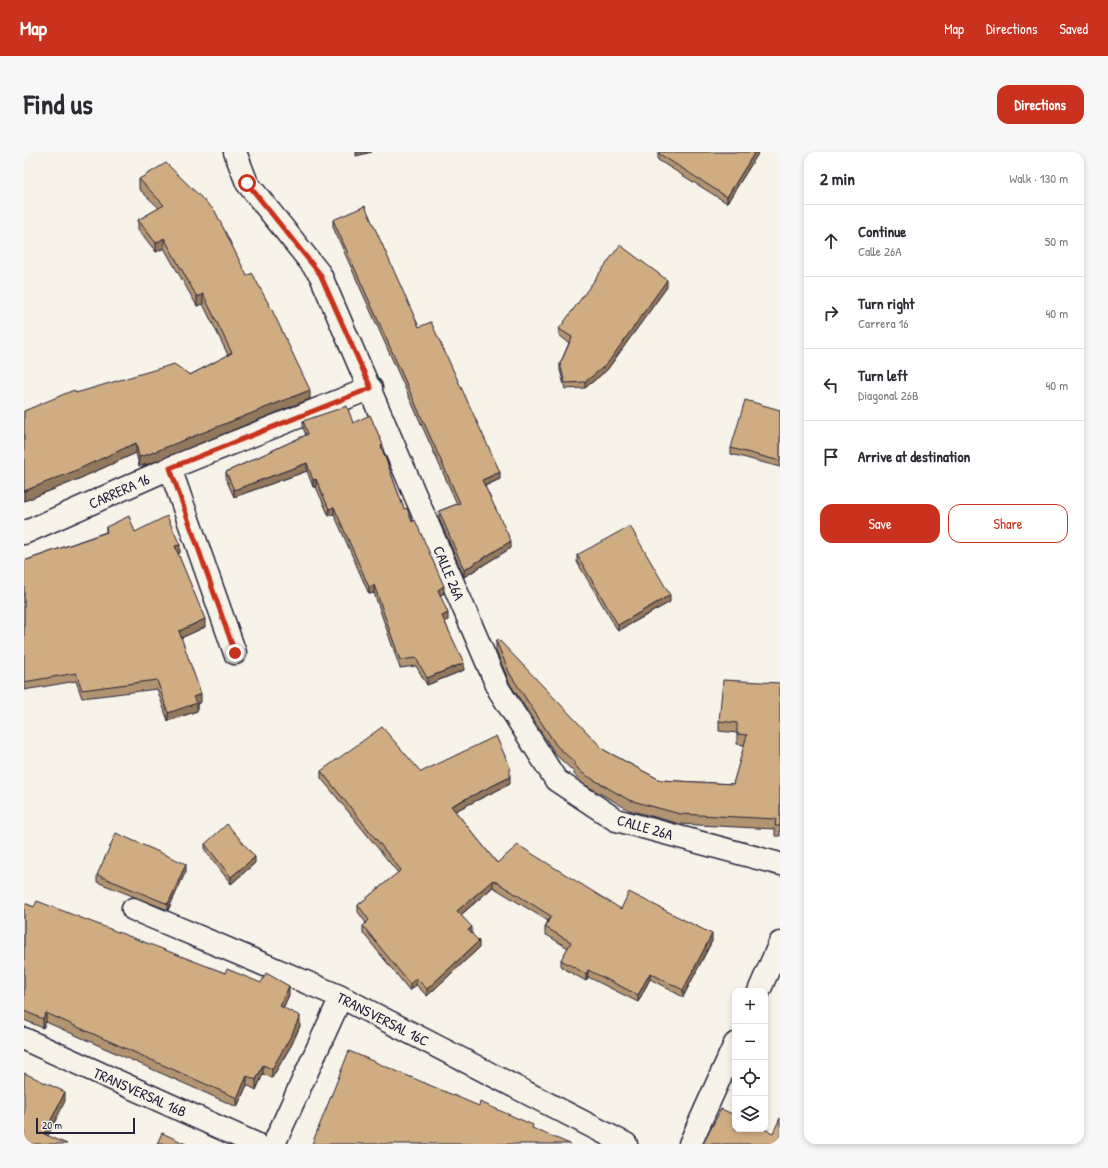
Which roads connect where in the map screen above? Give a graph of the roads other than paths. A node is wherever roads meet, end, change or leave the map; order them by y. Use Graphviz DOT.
graph roads {
  1 [pos="235,152"];
  2 [pos="371,388"];
  3 [pos="170,468"];
  4 [pos="24,533"];
  5 [pos="235,653"];
  6 [pos="780,864"];
  7 [pos="134,909"];
  8 [pos="780,943"];
  9 [pos="760,988"];
  10 [pos="341,997"];
  11 [pos="24,1039"];
  12 [pos="732,1051"];
  13 [pos="256,1144"];
  14 [pos="274,1144"];
  15 [pos="626,1144"];
  16 [pos="690,1144"];
  1 -- 2 [label="street, CALLE 26A"];
  2 -- 3 [label="street, CARRERA 16"];
  2 -- 6 [label="street, CALLE 26A"];
  3 -- 4 [label="street, CARRERA 16"];
  3 -- 5 [label="street"];
  7 -- 10 [label="street, TRANSVERSAL 16C"];
  8 -- 9 [label="street"];
  10 -- 14 [label="street"];
  10 -- 15 [label="street, TRANSVERSAL 16C"];
  11 -- 13 [label="street, TRANSVERSAL 16B"];
  12 -- 16 [label="street"];
}
